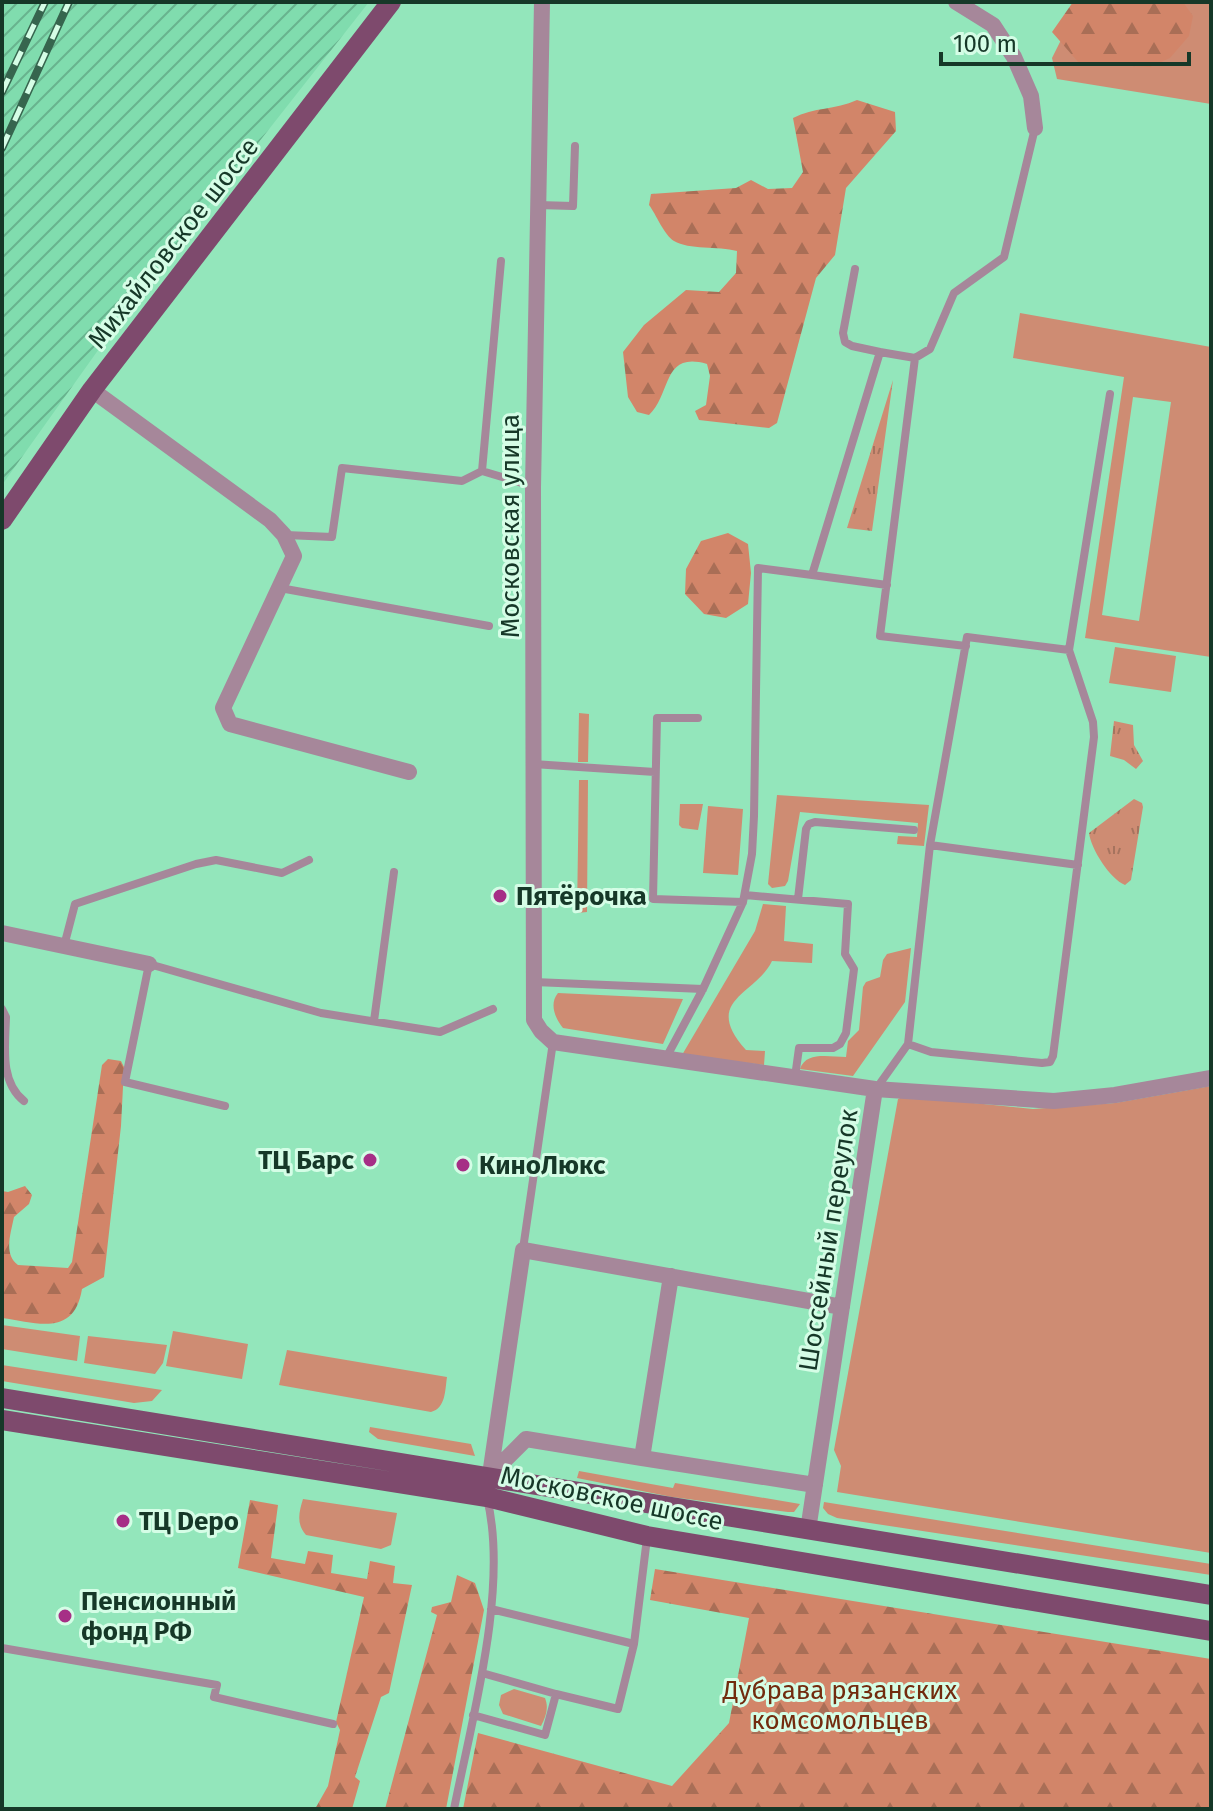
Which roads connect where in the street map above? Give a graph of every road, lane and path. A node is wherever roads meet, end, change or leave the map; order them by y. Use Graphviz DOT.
graph roads {
  1 [pos="391,2"];
  2 [pos="542,2"];
  3 [pos="956,2"];
  4 [pos="1035,128"];
  5 [pos="575,146"];
  6 [pos="538,205"];
  7 [pos="501,261"];
  8 [pos="855,269"];
  9 [pos="880,352"];
  10 [pos="915,358"];
  11 [pos="92,390"];
  12 [pos="1110,394"];
  13 [pos="482,471"];
  14 [pos="533,487"];
  15 [pos="2,520"];
  16 [pos="284,535"];
  17 [pos="812,575"];
  18 [pos="887,585"];
  19 [pos="280,588"];
  20 [pos="489,626"];
  21 [pos="966,646"];
  22 [pos="1069,650"];
  23 [pos="698,718"];
  24 [pos="533,764"];
  25 [pos="409,772"];
  26 [pos="655,772"];
  27 [pos="914,830"];
  28 [pos="930,845"];
  29 [pos="309,860"];
  30 [pos="1078,865"];
  31 [pos="394,872"];
  32 [pos="744,898"];
  33 [pos="798,899"];
  34 [pos="2,933"];
  35 [pos="64,946"];
  36 [pos="149,964"];
  37 [pos="534,982"];
  38 [pos="703,989"];
  39 [pos="2,1009"];
  40 [pos="493,1009"];
  41 [pos="374,1021"];
  42 [pos="553,1042"];
  43 [pos="908,1044"];
  44 [pos="666,1058"];
  45 [pos="795,1077"];
  46 [pos="1211,1078"];
  47 [pos="875,1089"];
  48 [pos="24,1101"];
  49 [pos="225,1106"];
  50 [pos="523,1250"];
  51 [pos="671,1276"];
  52 [pos="842,1307"];
  53 [pos="2,1398"];
  54 [pos="2,1420"];
  55 [pos="642,1458"];
  56 [pos="490,1475"];
  57 [pos="815,1485"];
  58 [pos="487,1497"];
  59 [pos="808,1530"];
  60 [pos="647,1536"];
  61 [pos="1211,1595"];
  62 [pos="491,1609"];
  63 [pos="1211,1631"];
  64 [pos="634,1644"];
  65 [pos="2,1648"];
  66 [pos="482,1673"];
  67 [pos="556,1694"];
  68 [pos="473,1715"];
  69 [pos="333,1724"];
  70 [pos="454,1809"];
  1 -- 11 [label="main road, Михайловское шоссе"];
  2 -- 6 [label="street, Московская улица"];
  3 -- 4 [label="street"];
  4 -- 10 [label="lane"];
  5 -- 6 [label="lane"];
  6 -- 14 [label="street, Московская улица"];
  7 -- 13 [label="lane"];
  8 -- 9 [label="lane"];
  9 -- 10 [label="lane"];
  9 -- 17 [label="lane"];
  10 -- 18 [label="lane"];
  11 -- 15 [label="main road, Михайловское шоссе"];
  11 -- 16 [label="street"];
  12 -- 22 [label="lane"];
  13 -- 14 [label="lane"];
  13 -- 16 [label="lane"];
  14 -- 24 [label="street, Московская улица"];
  16 -- 19 [label="street"];
  17 -- 18 [label="lane"];
  17 -- 32 [label="lane"];
  18 -- 21 [label="lane"];
  19 -- 20 [label="lane"];
  19 -- 25 [label="street"];
  21 -- 22 [label="lane"];
  21 -- 28 [label="lane"];
  22 -- 30 [label="lane"];
  23 -- 26 [label="lane"];
  24 -- 26 [label="lane"];
  24 -- 37 [label="street, Московская улица"];
  26 -- 32 [label="lane"];
  27 -- 33 [label="lane"];
  28 -- 30 [label="lane"];
  28 -- 43 [label="lane"];
  29 -- 35 [label="lane"];
  30 -- 43 [label="lane"];
  31 -- 41 [label="lane"];
  32 -- 33 [label="lane"];
  32 -- 38 [label="lane"];
  33 -- 45 [label="lane"];
  34 -- 35 [label="street"];
  35 -- 36 [label="street"];
  36 -- 41 [label="lane"];
  36 -- 49 [label="lane"];
  37 -- 38 [label="lane"];
  37 -- 42 [label="street, Московская улица"];
  38 -- 44 [label="lane"];
  39 -- 48 [label="lane"];
  40 -- 41 [label="lane"];
  42 -- 44 [label="street, Шоссейный переулок"];
  42 -- 50 [label="lane"];
  43 -- 47 [label="lane"];
  44 -- 45 [label="street, Шоссейный переулок"];
  45 -- 47 [label="street, Шоссейный переулок"];
  46 -- 47 [label="street"];
  47 -- 52 [label="street, Шоссейный переулок"];
  50 -- 51 [label="street"];
  50 -- 56 [label="street"];
  51 -- 52 [label="street"];
  51 -- 55 [label="street"];
  52 -- 57 [label="street, Шоссейный переулок"];
  53 -- 56 [label="main road, Московское шоссе"];
  54 -- 58 [label="main road, Московское шоссе"];
  55 -- 56 [label="street"];
  55 -- 57 [label="street"];
  56 -- 59 [label="main road, Московское шоссе"];
  57 -- 59 [label="street, Шоссейный переулок"];
  58 -- 60 [label="main road, Московское шоссе"];
  58 -- 62 [label="lane"];
  59 -- 61 [label="main road, Московское шоссе"];
  60 -- 63 [label="main road, Московское шоссе"];
  60 -- 64 [label="lane"];
  62 -- 64 [label="lane"];
  62 -- 66 [label="lane"];
  64 -- 67 [label="lane"];
  65 -- 69 [label="lane"];
  66 -- 67 [label="lane"];
  66 -- 68 [label="lane"];
  67 -- 68 [label="lane"];
  68 -- 70 [label="lane"];
}
